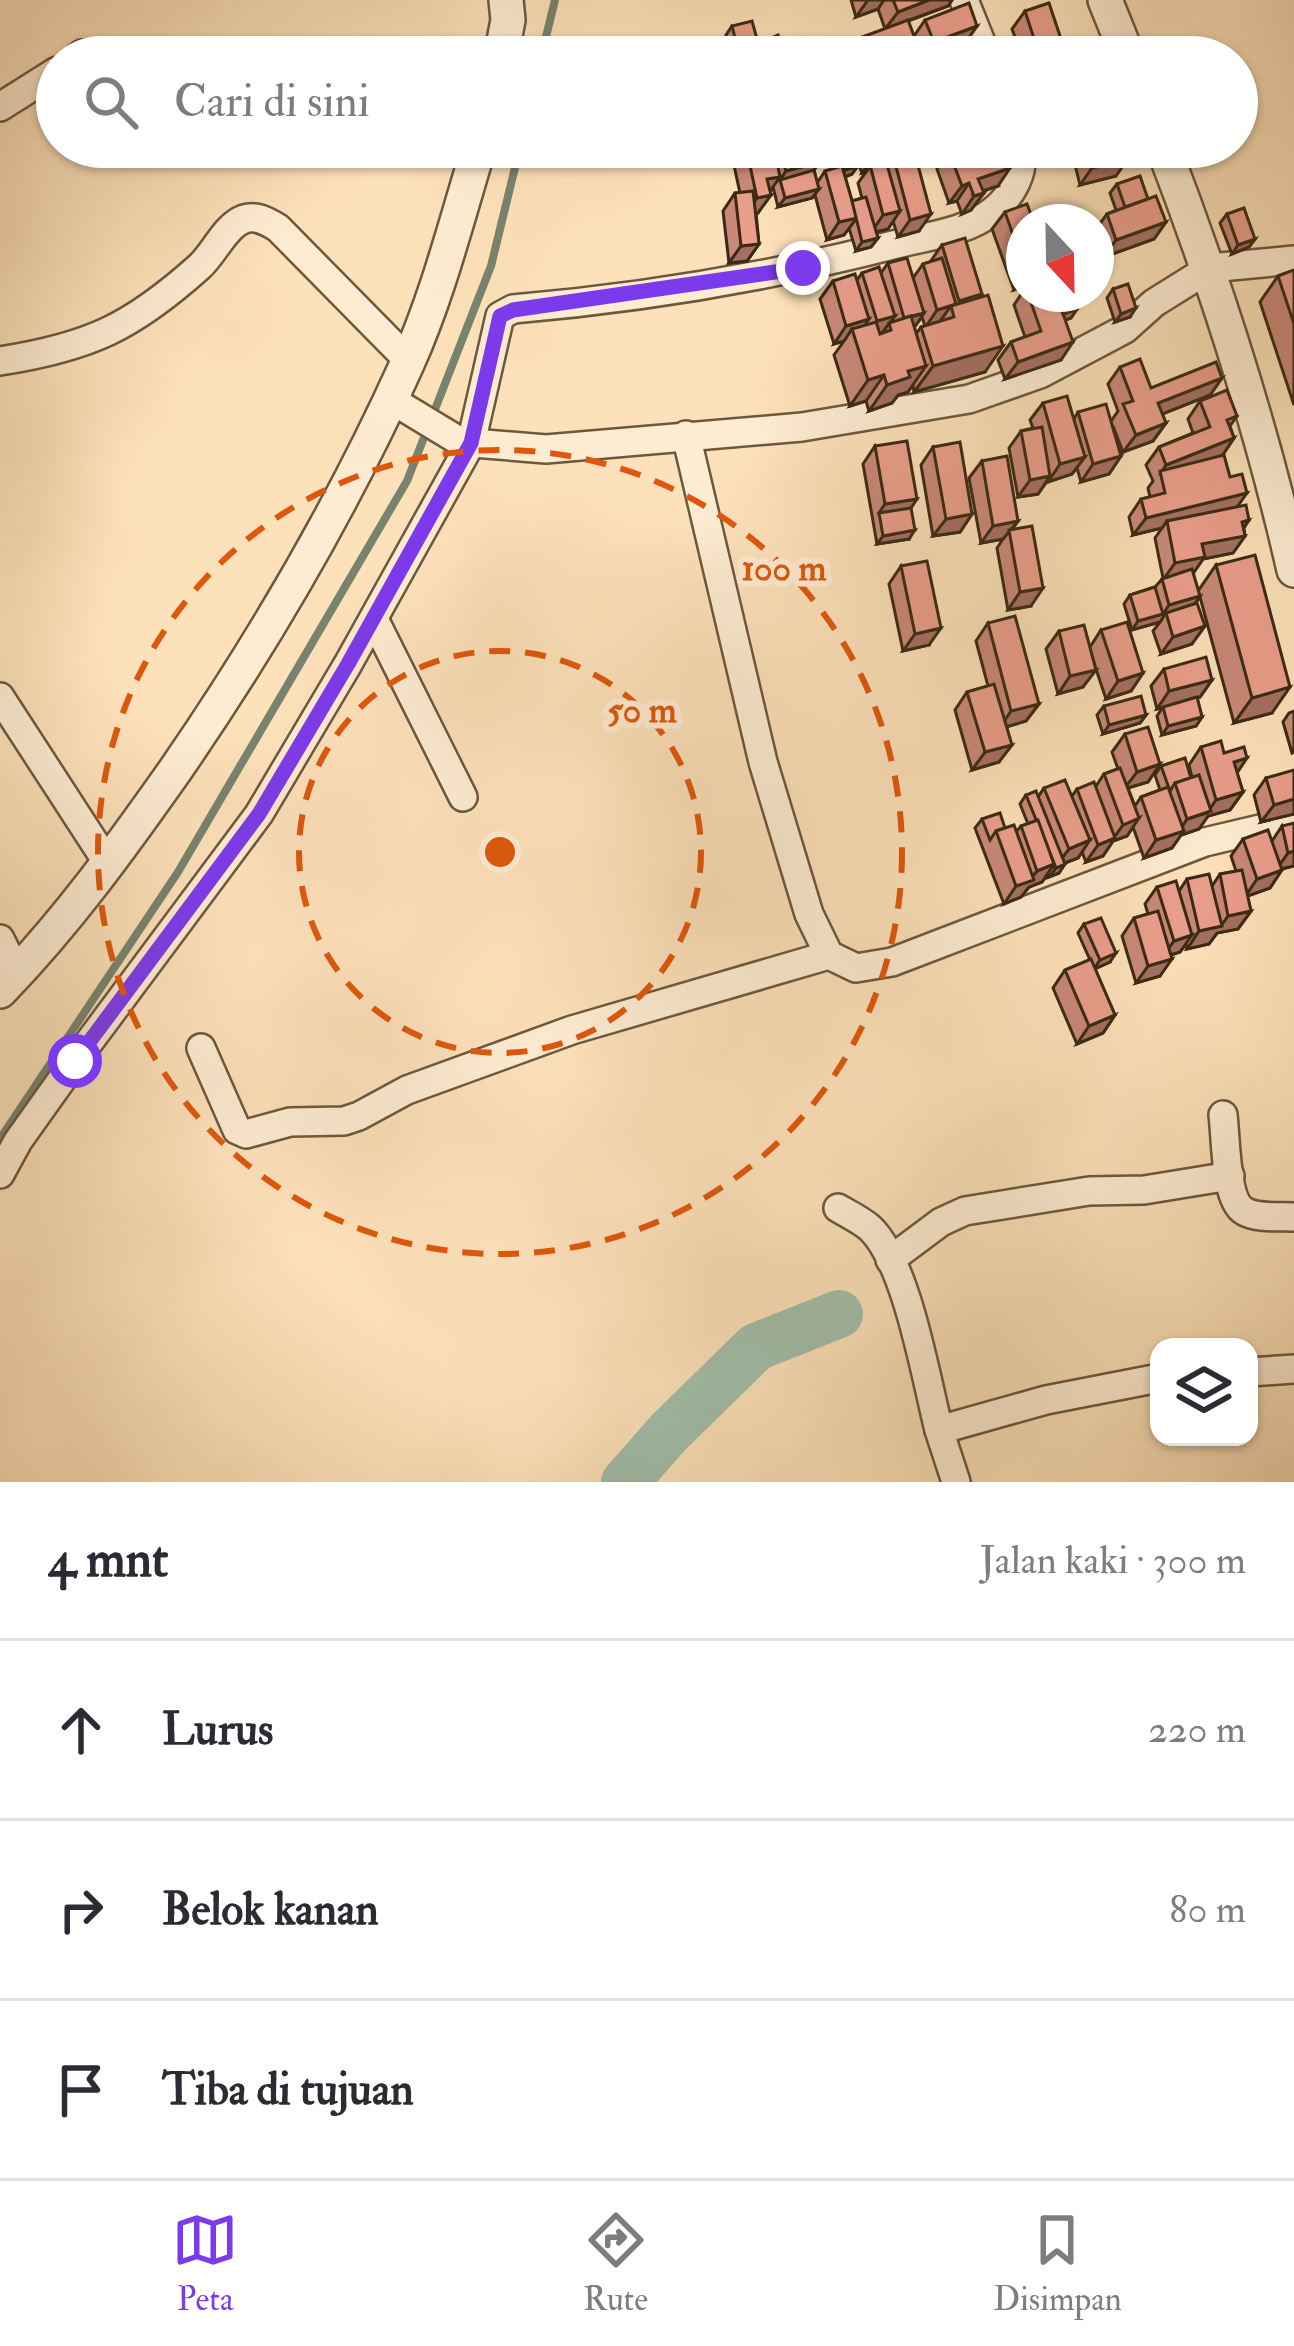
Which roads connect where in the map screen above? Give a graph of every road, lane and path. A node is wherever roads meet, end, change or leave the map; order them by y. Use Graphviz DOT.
graph roads {
  1 [pos="506,0"];
  2 [pos="964,0"];
  3 [pos="1106,0"];
  4 [pos="505,36"];
  5 [pos="979,36"];
  6 [pos="1120,36"];
  7 [pos="36,84"];
  8 [pos="0,107"];
  9 [pos="472,168"];
  10 [pos="1020,168"];
  11 [pos="1171,168"];
  12 [pos="1294,260"];
  13 [pos="1210,268"];
  14 [pos="0,361"];
  15 [pos="409,361"];
  16 [pos="401,406"];
  17 [pos="686,435"];
  18 [pos="466,443"];
  19 [pos="1294,570"];
  20 [pos="374,619"];
  21 [pos="0,697"];
  22 [pos="463,797"];
  23 [pos="1294,821"];
  24 [pos="109,865"];
  25 [pos="0,939"];
  26 [pos="829,956"];
  27 [pos="9,982"];
  28 [pos="201,1048"];
  29 [pos="1223,1115"];
  30 [pos="0,1174"];
  31 [pos="1229,1176"];
  32 [pos="838,1208"];
  33 [pos="1294,1217"];
  34 [pos="890,1260"];
  35 [pos="1294,1369"];
  36 [pos="1258,1371"];
  37 [pos="1150,1380"];
  38 [pos="938,1430"];
  39 [pos="956,1482"];
  1 -- 4 [label="street"];
  2 -- 5 [label="street"];
  3 -- 6 [label="street"];
  7 -- 8 [label="street"];
  9 -- 15 [label="street"];
  10 -- 18 [label="street"];
  11 -- 13 [label="street"];
  12 -- 13 [label="street"];
  13 -- 17 [label="street"];
  13 -- 19 [label="street"];
  14 -- 15 [label="street"];
  15 -- 16 [label="street"];
  16 -- 18 [label="street"];
  16 -- 24 [label="street"];
  17 -- 18 [label="street"];
  17 -- 26 [label="street"];
  18 -- 20 [label="street"];
  20 -- 22 [label="street"];
  20 -- 30 [label="street"];
  21 -- 24 [label="street"];
  23 -- 26 [label="street"];
  24 -- 27 [label="street"];
  25 -- 27 [label="street"];
  26 -- 28 [label="street"];
  29 -- 31 [label="street"];
  31 -- 33 [label="street"];
  31 -- 34 [label="street"];
  32 -- 34 [label="street"];
  34 -- 38 [label="street"];
  35 -- 36 [label="street"];
  37 -- 38 [label="street"];
  38 -- 39 [label="street"];
}
